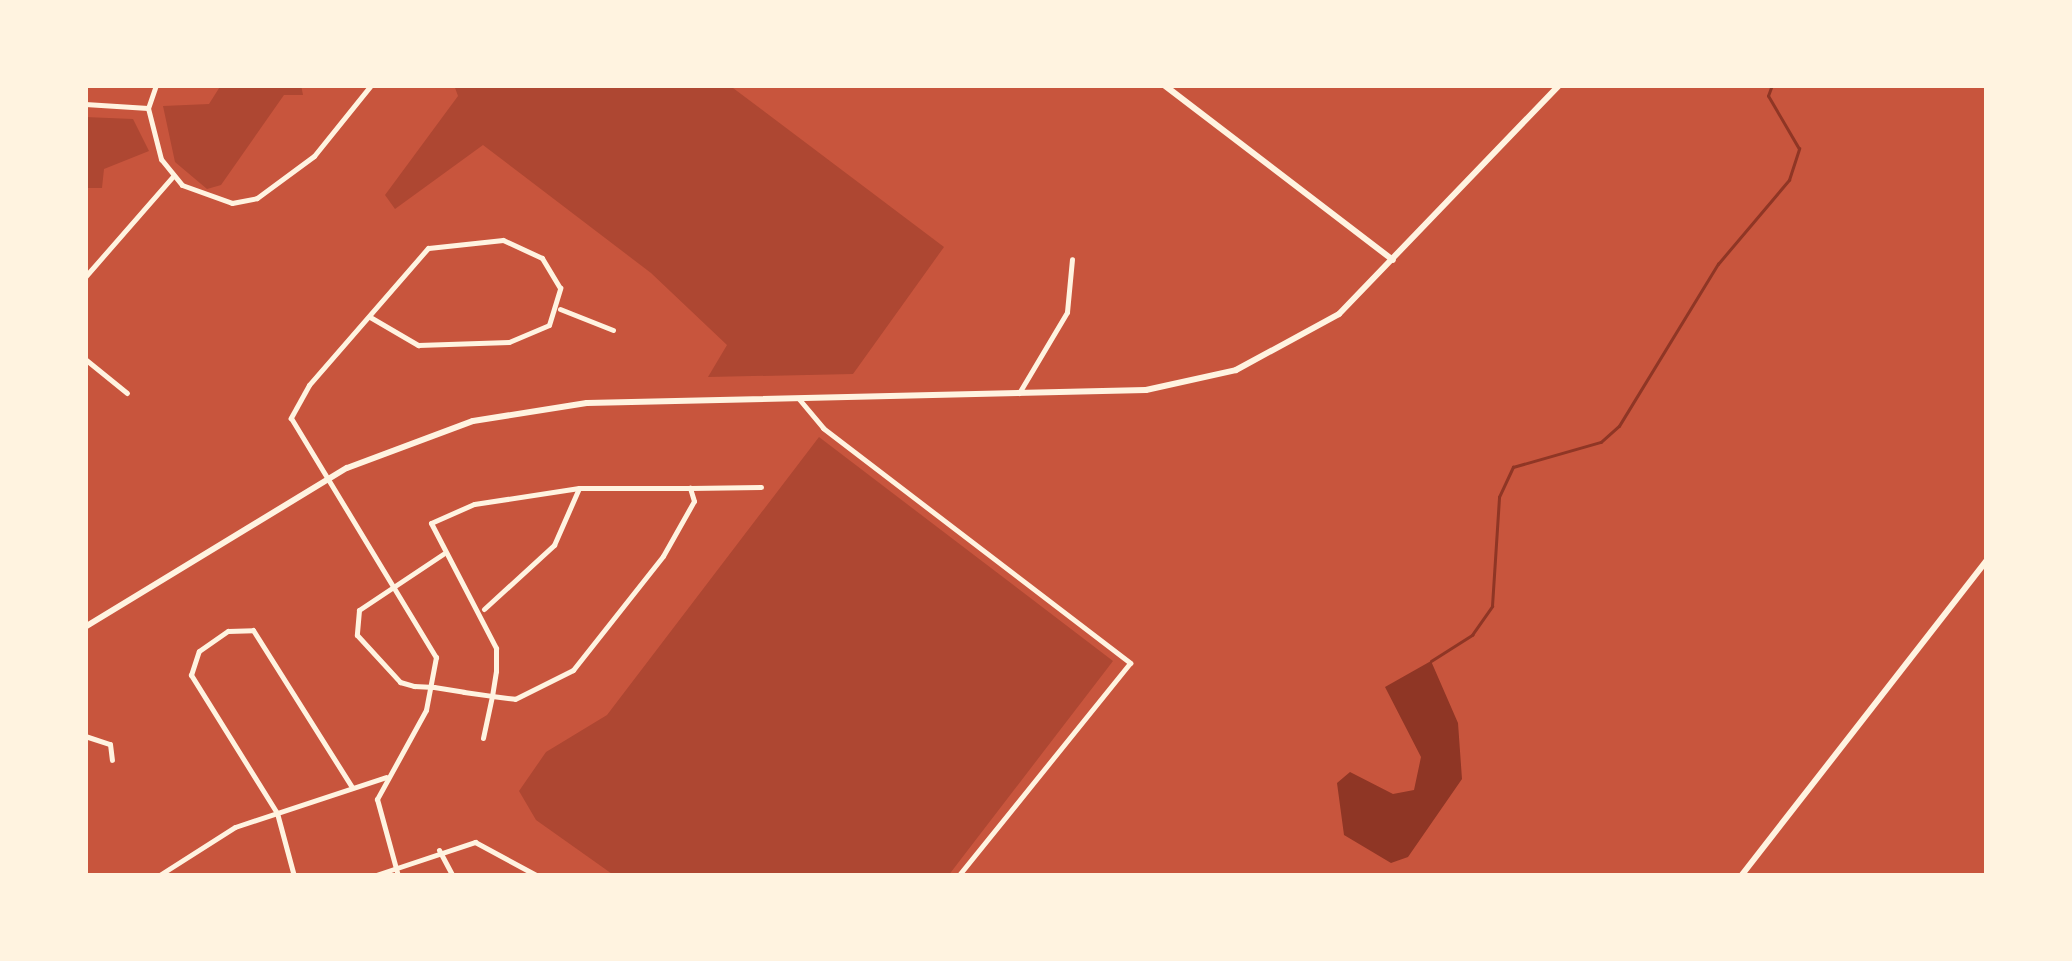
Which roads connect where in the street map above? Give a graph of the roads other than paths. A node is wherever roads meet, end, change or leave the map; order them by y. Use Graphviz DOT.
graph roads {
  1 [pos="156,85"];
  2 [pos="371,85"];
  3 [pos="1164,85"];
  4 [pos="1560,85"];
  5 [pos="85,104"];
  6 [pos="148,108"];
  7 [pos="172,176"];
  8 [pos="1072,259"];
  9 [pos="1394,260"];
  10 [pos="85,277"];
  11 [pos="560,309"];
  12 [pos="370,316"];
  13 [pos="613,330"];
  14 [pos="85,359"];
  15 [pos="127,392"];
  16 [pos="1017,396"];
  17 [pos="799,400"];
  18 [pos="325,480"];
  19 [pos="761,487"];
  20 [pos="579,488"];
  21 [pos="690,488"];
  22 [pos="443,554"];
  23 [pos="1987,560"];
  24 [pos="396,585"];
  25 [pos="484,610"];
  26 [pos="85,626"];
  27 [pos="434,686"];
  28 [pos="492,696"];
  29 [pos="85,736"];
  30 [pos="484,738"];
  31 [pos="112,760"];
  32 [pos="386,777"];
  33 [pos="352,787"];
  34 [pos="277,813"];
  35 [pos="440,850"];
  36 [pos="393,866"];
  37 [pos="158,876"];
  38 [pos="294,876"];
  39 [pos="373,876"];
  40 [pos="398,876"];
  41 [pos="454,876"];
  42 [pos="538,876"];
  43 [pos="958,876"];
  44 [pos="1741,876"];
  1 -- 6 [label="street"];
  2 -- 7 [label="street"];
  3 -- 9 [label="main road"];
  4 -- 9 [label="main road"];
  5 -- 6 [label="street"];
  6 -- 7 [label="street"];
  7 -- 10 [label="street"];
  8 -- 16 [label="street"];
  9 -- 16 [label="main road"];
  11 -- 12 [label="street"];
  11 -- 12 [label="street"];
  11 -- 13 [label="street"];
  12 -- 18 [label="street"];
  14 -- 15 [label="street"];
  16 -- 17 [label="main road"];
  17 -- 18 [label="main road"];
  17 -- 43 [label="street"];
  18 -- 24 [label="street"];
  18 -- 26 [label="main road"];
  19 -- 21 [label="street"];
  20 -- 21 [label="street"];
  20 -- 22 [label="street"];
  20 -- 25 [label="street"];
  21 -- 28 [label="street"];
  22 -- 24 [label="street"];
  22 -- 25 [label="street"];
  23 -- 44 [label="main road"];
  24 -- 27 [label="street"];
  24 -- 27 [label="street"];
  25 -- 28 [label="street"];
  27 -- 28 [label="street"];
  27 -- 32 [label="street"];
  28 -- 30 [label="street"];
  29 -- 31 [label="street"];
  32 -- 33 [label="street"];
  32 -- 36 [label="street"];
  33 -- 34 [label="street"];
  33 -- 34 [label="street"];
  34 -- 37 [label="street"];
  34 -- 38 [label="street"];
  35 -- 36 [label="street"];
  35 -- 41 [label="street"];
  35 -- 42 [label="street"];
  36 -- 39 [label="street"];
  36 -- 40 [label="street"];
}
